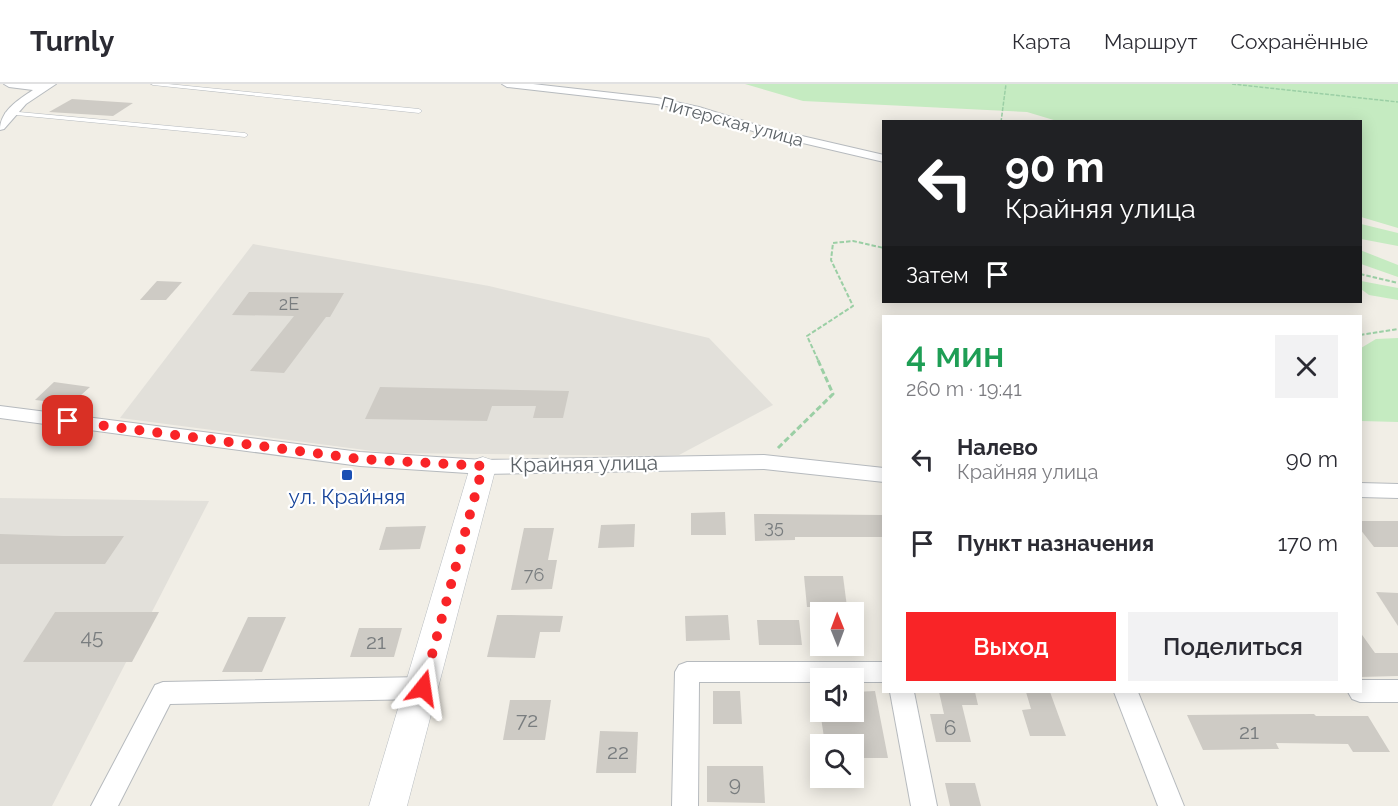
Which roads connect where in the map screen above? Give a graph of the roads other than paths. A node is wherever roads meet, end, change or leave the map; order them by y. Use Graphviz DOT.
graph roads {
  1 [pos="9,84"];
  2 [pos="153,84"];
  3 [pos="507,84"];
  4 [pos="47,86"];
  5 [pos="419,111"];
  6 [pos="8,113"];
  7 [pos="0,127"];
  8 [pos="245,135"];
  9 [pos="882,159"];
  10 [pos="0,412"];
  11 [pos="483,466"];
  12 [pos="882,475"];
  13 [pos="1362,490"];
  14 [pos="1398,491"];
  15 [pos="882,672"];
  16 [pos="423,688"];
  17 [pos="1362,691"];
  18 [pos="1398,691"];
  19 [pos="902,693"];
  20 [pos="1126,693"];
  21 [pos="104,806"];
  22 [pos="388,806"];
  23 [pos="686,806"];
  24 [pos="924,806"];
  25 [pos="1171,806"];
  1 -- 4 [label="street"];
  2 -- 5 [label="lane"];
  3 -- 9 [label="street, Питерская улица"];
  4 -- 6 [label="street"];
  6 -- 7 [label="street"];
  6 -- 8 [label="lane"];
  10 -- 11 [label="street, Крайняя улица"];
  11 -- 12 [label="street, Крайняя улица"];
  11 -- 16 [label="street"];
  13 -- 14 [label="street"];
  15 -- 23 [label="street"];
  16 -- 21 [label="street"];
  16 -- 22 [label="street"];
  17 -- 18 [label="street"];
  19 -- 24 [label="street"];
  20 -- 25 [label="street"];
}
